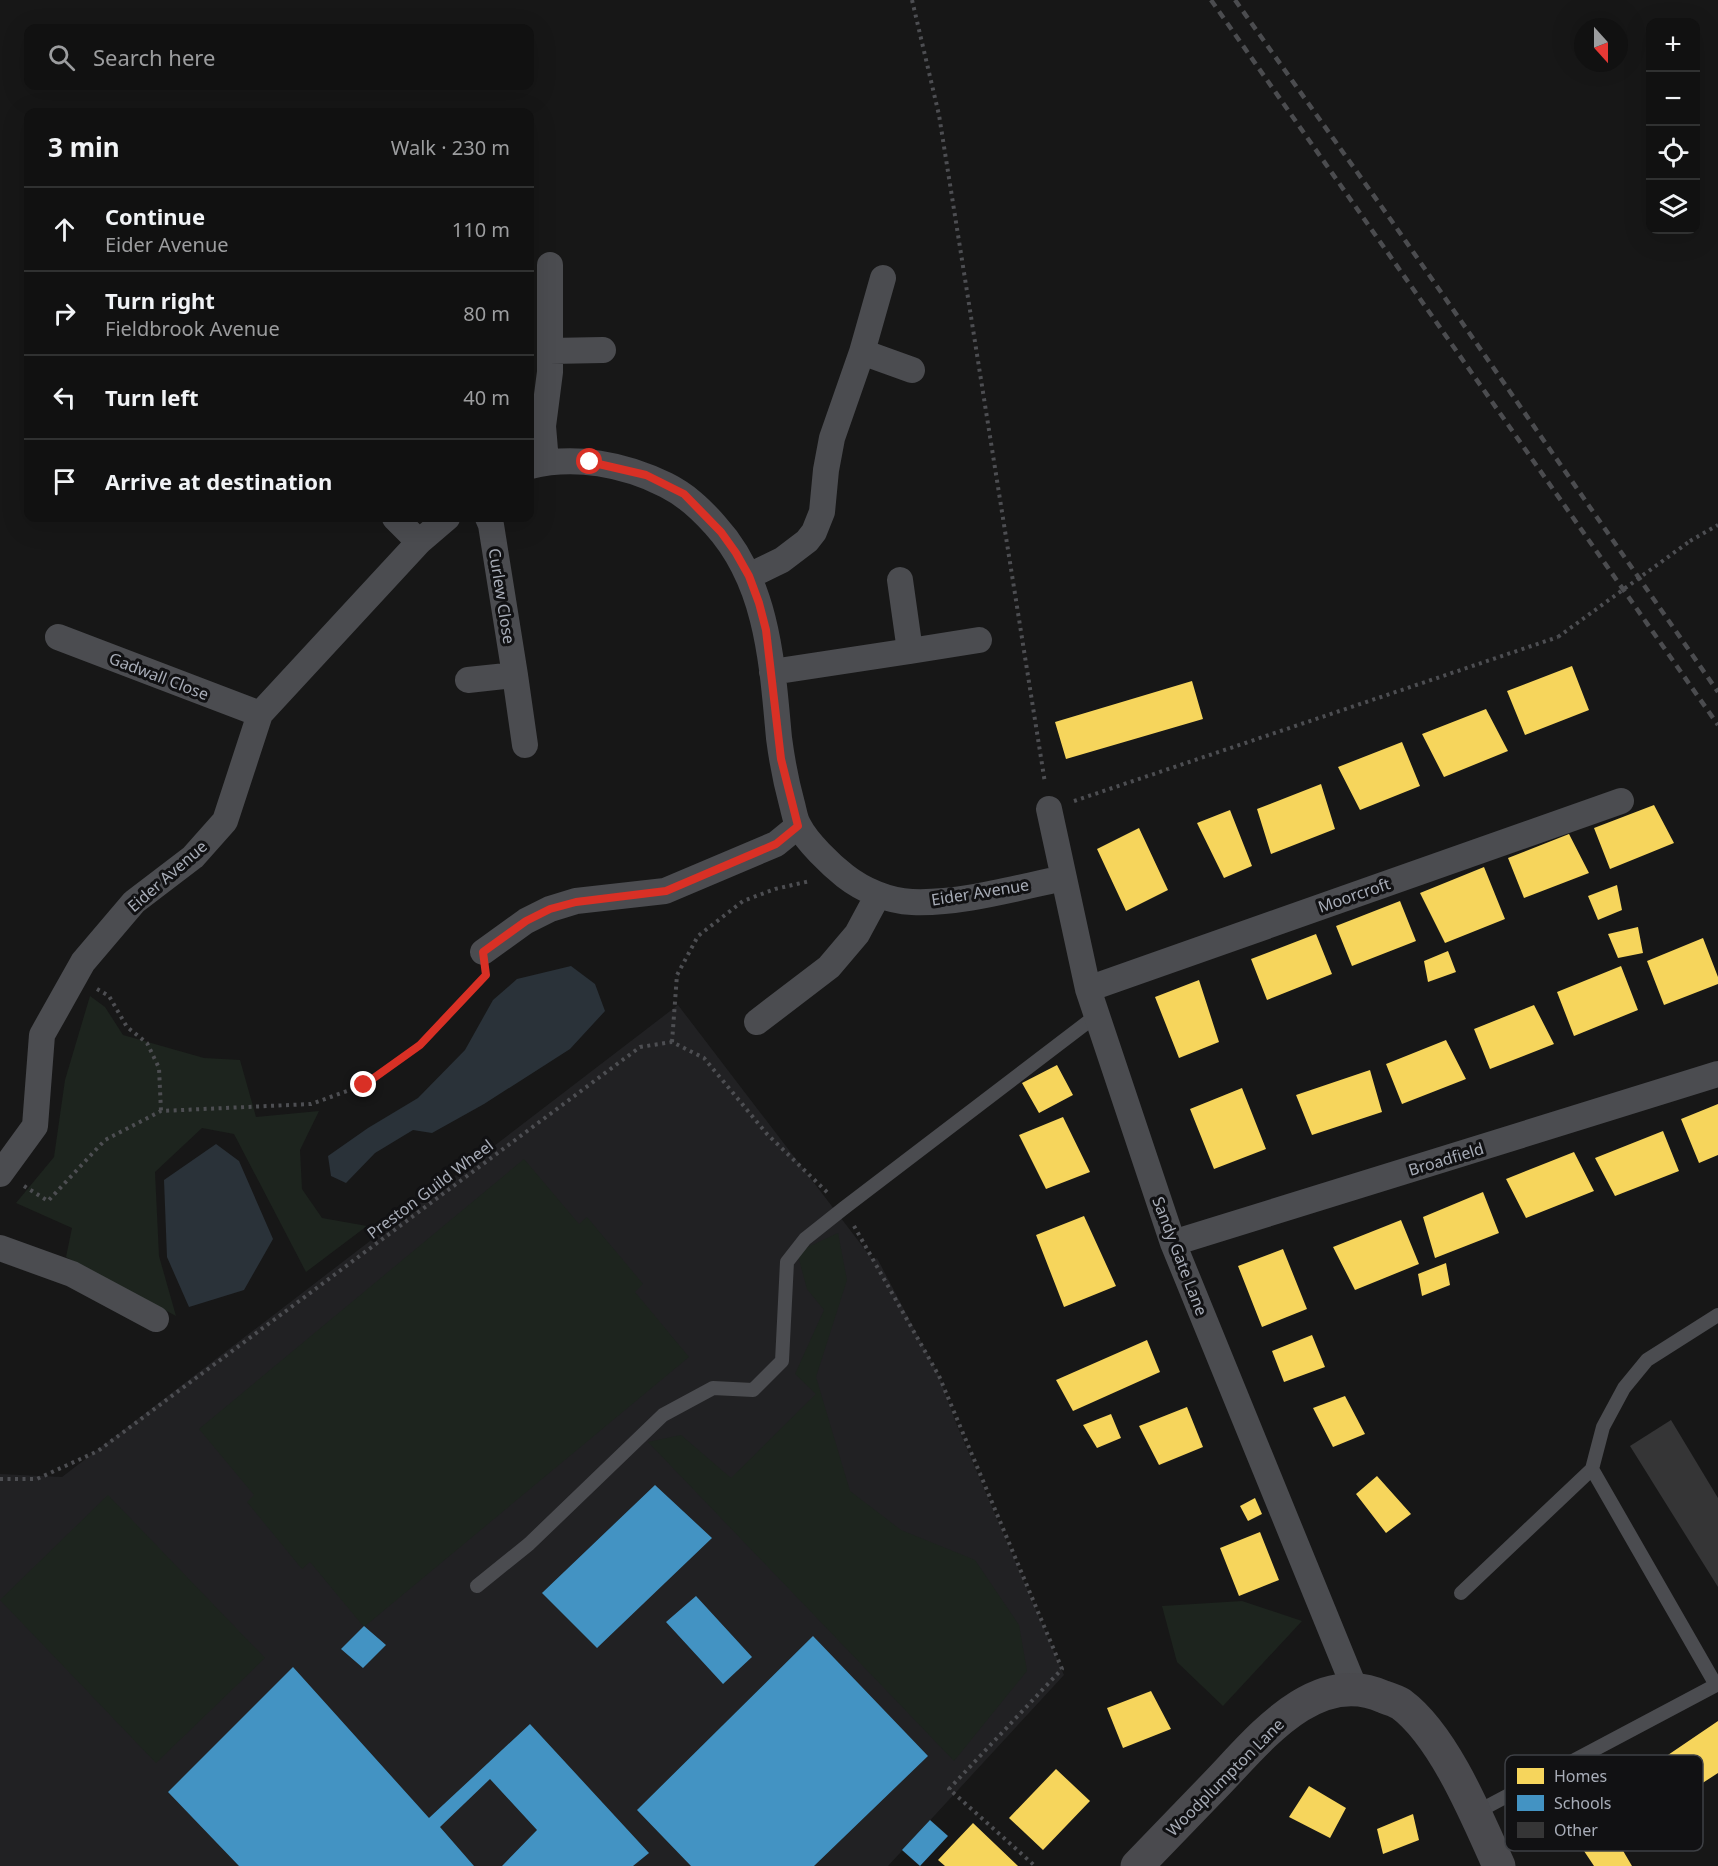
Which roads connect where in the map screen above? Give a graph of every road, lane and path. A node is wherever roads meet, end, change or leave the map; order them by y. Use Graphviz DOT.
graph roads {
  1 [pos="912,0"];
  2 [pos="550,265"];
  3 [pos="883,278"];
  4 [pos="603,350"];
  5 [pos="550,351"];
  6 [pos="862,352"];
  7 [pos="912,370"];
  8 [pos="538,464"];
  9 [pos="399,522"];
  10 [pos="442,522"];
  11 [pos="490,522"];
  12 [pos="1718,525"];
  13 [pos="419,542"];
  14 [pos="749,576"];
  15 [pos="900,580"];
  16 [pos="58,638"];
  17 [pos="979,640"];
  18 [pos="910,651"];
  19 [pos="772,672"];
  20 [pos="515,675"];
  21 [pos="468,680"];
  22 [pos="260,714"];
  23 [pos="525,745"];
  24 [pos="1621,801"];
  25 [pos="1049,809"];
  26 [pos="798,826"];
  27 [pos="829,864"];
  28 [pos="1064,878"];
  29 [pos="878,895"];
  30 [pos="483,952"];
  31 [pos="75,976"];
  32 [pos="1088,989"];
  33 [pos="1097,1015"];
  34 [pos="757,1022"];
  35 [pos="672,1042"];
  36 [pos="1718,1074"];
  37 [pos="161,1111"];
  38 [pos="1,1173"];
  39 [pos="844,1208"];
  40 [pos="1173,1244"];
  41 [pos="0,1248"];
  42 [pos="1718,1315"];
  43 [pos="156,1319"];
  44 [pos="1592,1468"];
  45 [pos="0,1479"];
  46 [pos="477,1586"];
  47 [pos="1461,1593"];
  48 [pos="1717,1685"];
  49 [pos="1355,1689"];
  50 [pos="1585,1755"];
  51 [pos="1505,1797"];
  52 [pos="1475,1813"];
  53 [pos="1035,1866"];
  54 [pos="1137,1866"];
  55 [pos="1499,1866"];
  1 -- 25 [label="path"];
  2 -- 5 [label="street"];
  3 -- 6 [label="street"];
  4 -- 5 [label="street"];
  5 -- 8 [label="street"];
  6 -- 7 [label="street"];
  6 -- 14 [label="street"];
  8 -- 14 [label="street, Eider Avenue"];
  9 -- 13 [label="street"];
  10 -- 13 [label="street, Eider Avenue"];
  11 -- 20 [label="street, Curlew Close"];
  12 -- 25 [label="path, bridge"];
  13 -- 22 [label="street, Eider Avenue"];
  14 -- 19 [label="street, Eider Avenue"];
  15 -- 18 [label="street"];
  16 -- 22 [label="street, Gadwall Close"];
  17 -- 18 [label="street"];
  18 -- 19 [label="street"];
  19 -- 26 [label="street, Eider Avenue"];
  20 -- 21 [label="street"];
  20 -- 23 [label="street, Curlew Close"];
  22 -- 31 [label="street, Eider Avenue"];
  24 -- 32 [label="street, Moorcroft"];
  25 -- 28 [label="street, Sandy Gate Lane"];
  26 -- 27 [label="street, Eider Avenue"];
  26 -- 30 [label="street"];
  27 -- 29 [label="street, Eider Avenue"];
  27 -- 35 [label="path"];
  28 -- 29 [label="street, Eider Avenue"];
  28 -- 32 [label="street, Sandy Gate Lane"];
  29 -- 34 [label="street"];
  30 -- 37 [label="path"];
  31 -- 37 [label="path"];
  31 -- 38 [label="street, Eider Avenue"];
  32 -- 33 [label="street, Sandy Gate Lane"];
  33 -- 39 [label="lane"];
  33 -- 40 [label="street, Sandy Gate Lane"];
  35 -- 39 [label="path"];
  35 -- 45 [label="path, Preston Guild Wheel"];
  36 -- 40 [label="street, Broadfield"];
  37 -- 38 [label="path"];
  39 -- 46 [label="lane"];
  39 -- 53 [label="path"];
  40 -- 49 [label="street, Sandy Gate Lane"];
  41 -- 43 [label="street"];
  42 -- 44 [label="lane"];
  44 -- 47 [label="lane"];
  44 -- 48 [label="lane"];
  48 -- 50 [label="lane"];
  49 -- 52 [label="main road"];
  49 -- 54 [label="main road, Woodplumpton Lane"];
  51 -- 52 [label="lane"];
  52 -- 55 [label="main road"];
}
